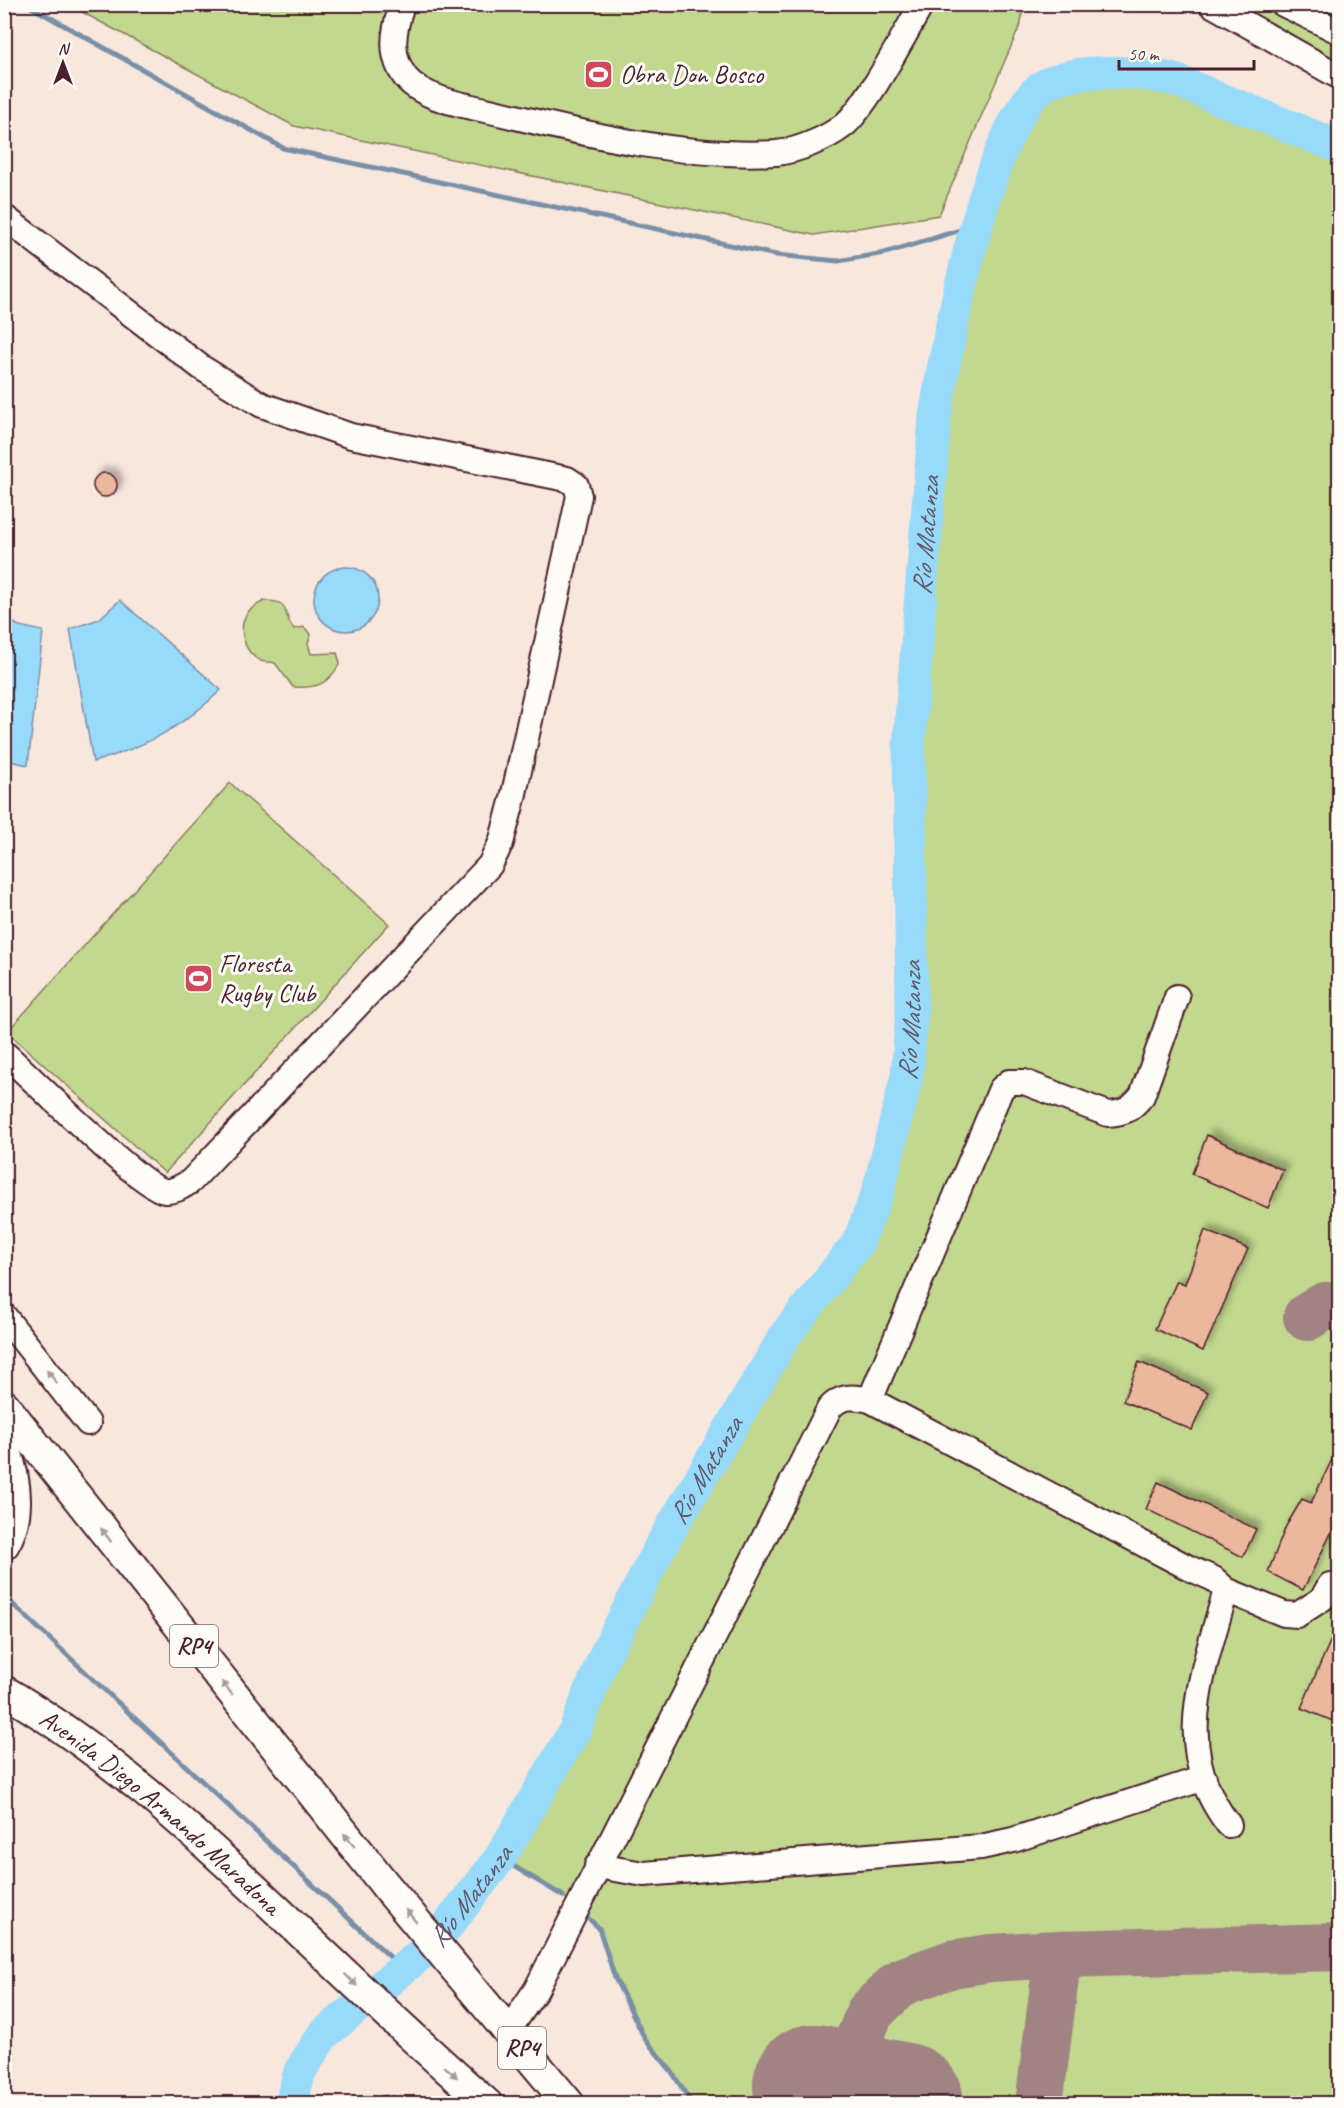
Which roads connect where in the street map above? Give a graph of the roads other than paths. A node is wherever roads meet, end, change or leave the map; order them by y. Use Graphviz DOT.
graph roads {
  1 [pos="402,4"];
  2 [pos="922,4"];
  3 [pos="1211,4"];
  4 [pos="1283,4"];
  5 [pos="1340,32"];
  6 [pos="1340,77"];
  7 [pos="4,217"];
  8 [pos="1177,997"];
  9 [pos="4,1053"];
  10 [pos="4,1316"];
  11 [pos="870,1400"];
  12 [pos="4,1406"];
  13 [pos="88,1423"];
  14 [pos="5,1447"];
  15 [pos="4,1544"];
  16 [pos="1330,1585"];
  17 [pos="1226,1590"];
  18 [pos="4,1691"];
  19 [pos="1204,1778"];
  20 [pos="1229,1825"];
  21 [pos="597,1866"];
  22 [pos="508,2031"];
  23 [pos="487,2103"];
  24 [pos="569,2103"];
  1 -- 2 [label="street"];
  3 -- 6 [label="street"];
  4 -- 5 [label="street"];
  7 -- 9 [label="street"];
  8 -- 11 [label="street"];
  13 -- 10 [label="street, one-way"];
  11 -- 17 [label="street"];
  11 -- 21 [label="street"];
  22 -- 12 [label="main road, RP4, one-way"];
  14 -- 15 [label="main road"];
  16 -- 17 [label="street"];
  17 -- 19 [label="street"];
  18 -- 23 [label="main road, Avenida Diego Armando Maradona / RP4, one-way"];
  19 -- 20 [label="street"];
  19 -- 21 [label="street"];
  21 -- 22 [label="street"];
  22 -- 24 [label="main road, RP4"];
}
